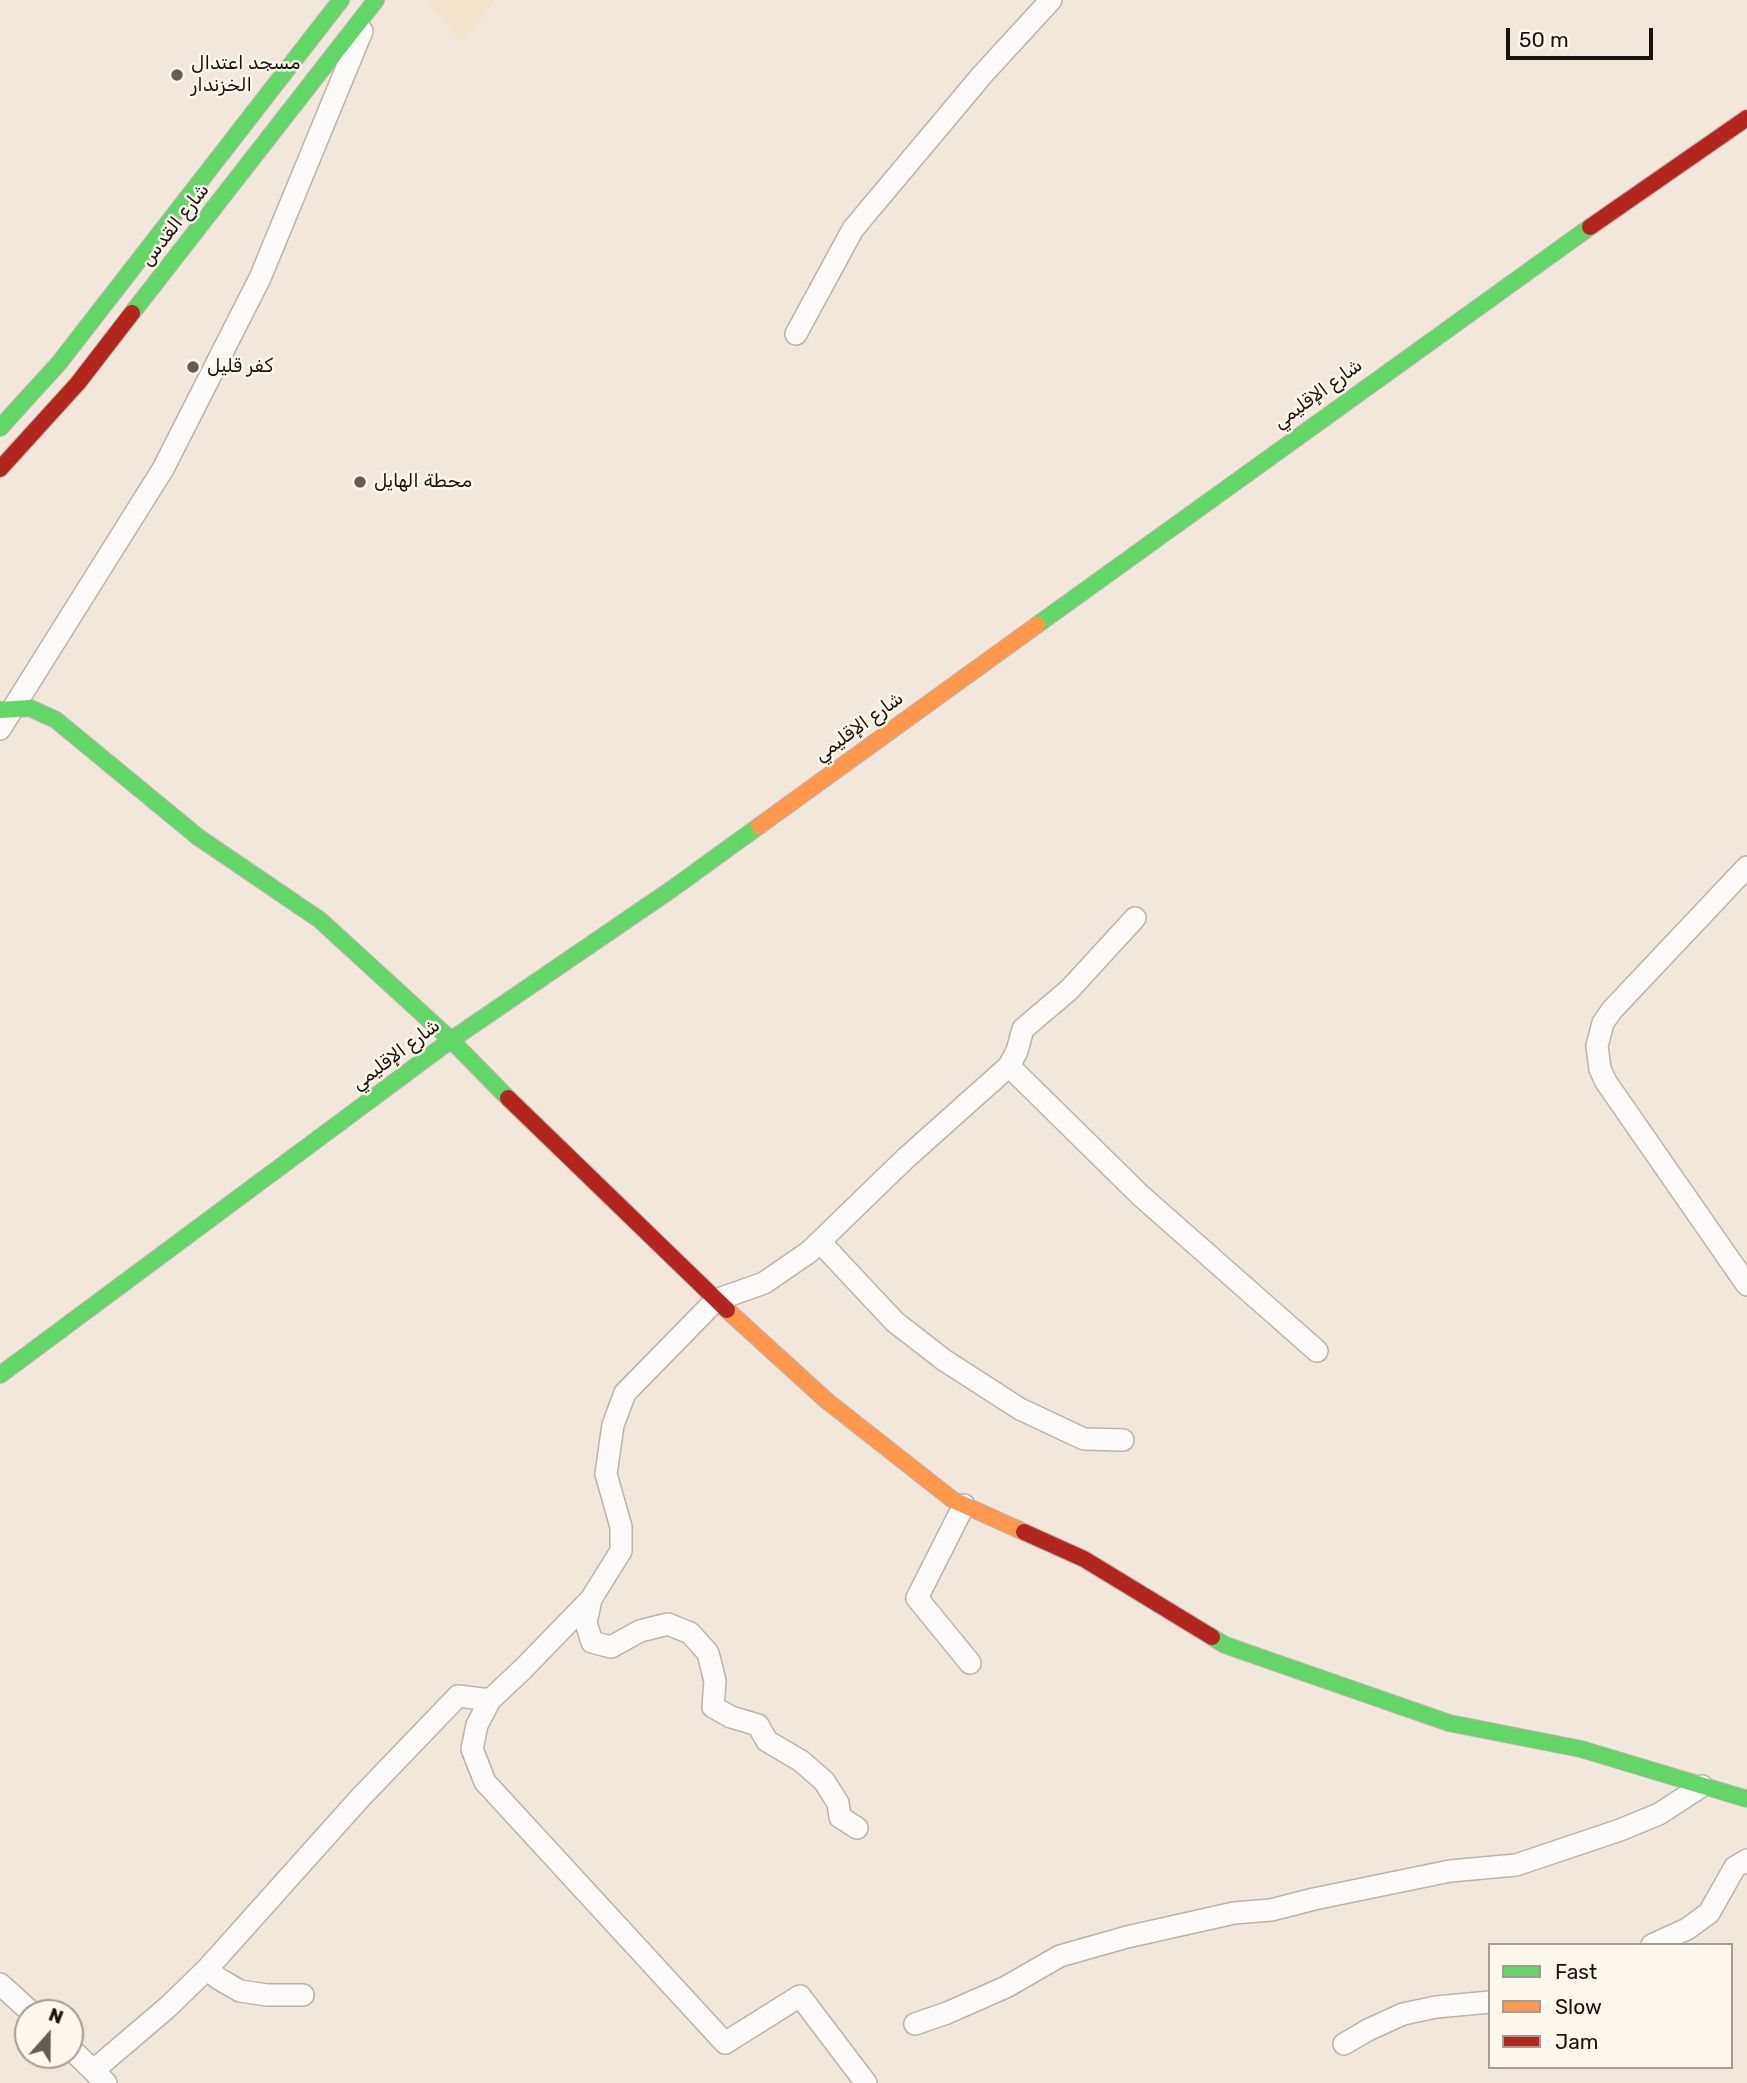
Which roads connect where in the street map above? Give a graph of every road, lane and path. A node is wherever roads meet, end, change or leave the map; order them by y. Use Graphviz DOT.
graph roads {
  1 [pos="341,0"];
  2 [pos="1051,0"];
  3 [pos="374,2"];
  4 [pos="1747,118"];
  5 [pos="796,334"];
  6 [pos="0,428"];
  7 [pos="0,469"];
  8 [pos="7,709"];
  9 [pos="0,729"];
  10 [pos="1747,867"];
  11 [pos="1135,918"];
  12 [pos="451,1040"];
  13 [pos="1009,1066"];
  14 [pos="820,1241"];
  15 [pos="1747,1285"];
  16 [pos="716,1300"];
  17 [pos="1317,1352"];
  18 [pos="0,1375"];
  19 [pos="1123,1440"];
  20 [pos="964,1505"];
  21 [pos="592,1599"];
  22 [pos="970,1663"];
  23 [pos="490,1700"];
  24 [pos="1702,1786"];
  25 [pos="1747,1799"];
  26 [pos="857,1828"];
  27 [pos="1747,1860"];
  28 [pos="1656,1943"];
  29 [pos="207,1969"];
  30 [pos="0,1984"];
  31 [pos="303,1995"];
  32 [pos="17,1999"];
  33 [pos="1488,2002"];
  34 [pos="915,2024"];
  35 [pos="1345,2044"];
  36 [pos="84,2062"];
  37 [pos="100,2077"];
  38 [pos="866,2083"];
  1 -- 6 [label="main road, شارع القدس"];
  2 -- 5 [label="street"];
  3 -- 7 [label="main road, شارع القدس"];
  3 -- 8 [label="street"];
  4 -- 12 [label="main road, شارع الإقليمي"];
  8 -- 9 [label="street"];
  8 -- 12 [label="main road"];
  10 -- 15 [label="street"];
  11 -- 13 [label="street"];
  12 -- 16 [label="main road"];
  12 -- 18 [label="main road, شارع الإقليمي"];
  13 -- 14 [label="street"];
  13 -- 17 [label="street"];
  14 -- 16 [label="street"];
  14 -- 19 [label="street"];
  16 -- 20 [label="main road"];
  16 -- 21 [label="street"];
  20 -- 22 [label="street"];
  20 -- 24 [label="main road"];
  21 -- 23 [label="street"];
  21 -- 26 [label="street"];
  23 -- 29 [label="street"];
  23 -- 38 [label="street"];
  24 -- 25 [label="main road"];
  24 -- 34 [label="street"];
  27 -- 28 [label="street"];
  29 -- 31 [label="street"];
  29 -- 37 [label="street"];
  30 -- 32 [label="street"];
  33 -- 35 [label="street"];
  36 -- 37 [label="street"];
}
